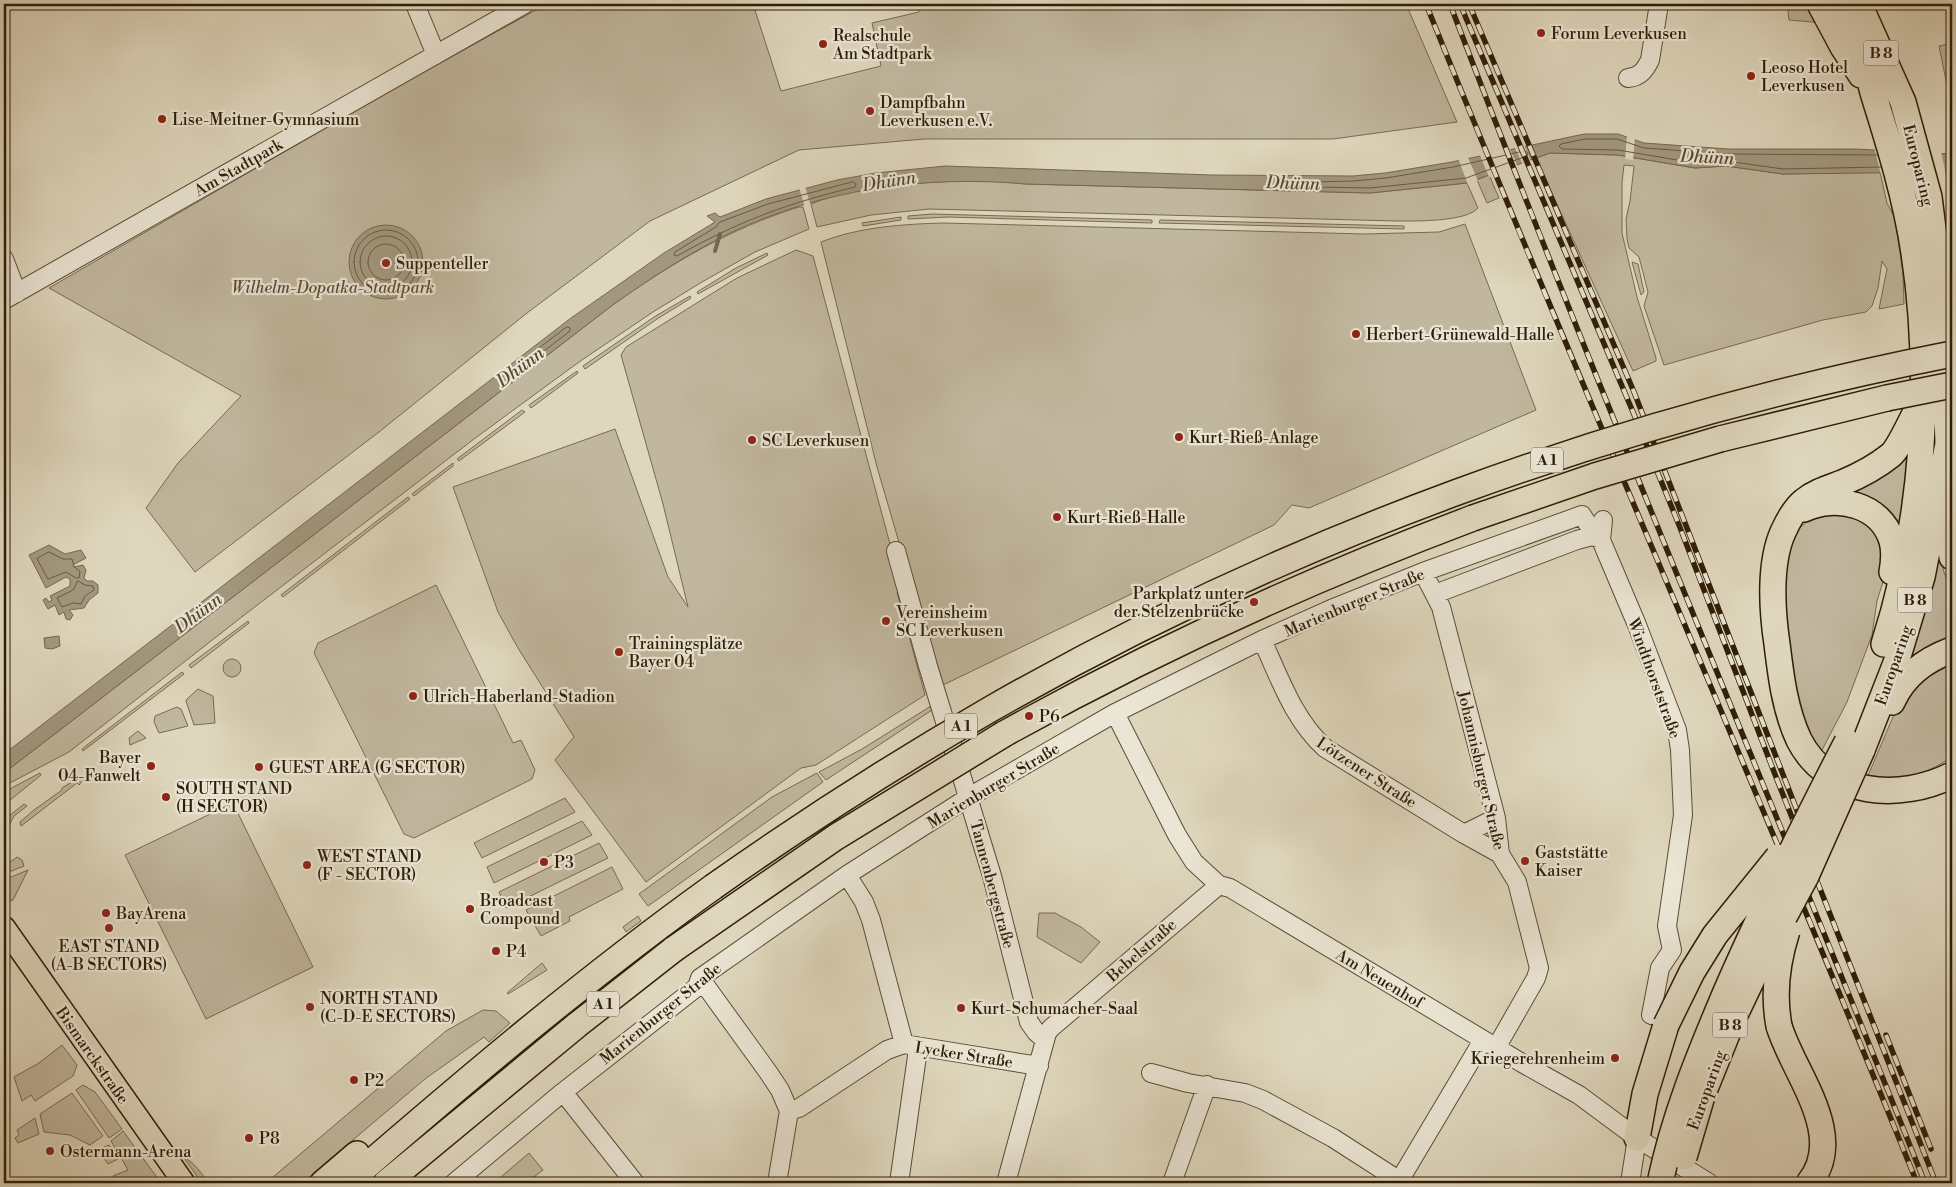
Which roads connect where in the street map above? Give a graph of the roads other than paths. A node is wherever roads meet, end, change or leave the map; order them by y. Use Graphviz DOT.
graph roads {
  1 [pos="415,4"];
  2 [pos="525,4"];
  3 [pos="1659,4"];
  4 [pos="1820,4"];
  5 [pos="1841,4"];
  6 [pos="1859,4"];
  7 [pos="1874,4"];
  8 [pos="436,55"];
  9 [pos="1628,78"];
  10 [pos="1874,96"];
  11 [pos="1903,102"];
  12 [pos="4,259"];
  13 [pos="10,296"];
  14 [pos="1952,354"];
  15 [pos="1952,385"];
  16 [pos="1923,398"];
  17 [pos="1948,444"];
  18 [pos="1790,518"];
  19 [pos="1603,520"];
  20 [pos="1597,538"];
  21 [pos="896,551"];
  22 [pos="1952,557"];
  23 [pos="1423,572"];
  24 [pos="1435,594"];
  25 [pos="1890,626"];
  26 [pos="1262,640"];
  27 [pos="1952,650"];
  28 [pos="1114,713"];
  29 [pos="1854,746"];
  30 [pos="1952,764"];
  31 [pos="1952,775"];
  32 [pos="1922,785"];
  33 [pos="969,797"];
  34 [pos="1496,818"];
  35 [pos="1804,826"];
  36 [pos="1464,834"];
  37 [pos="1500,854"];
  38 [pos="847,875"];
  39 [pos="1806,876"];
  40 [pos="1218,885"];
  41 [pos="4,927"];
  42 [pos="700,978"];
  43 [pos="1659,1020"];
  44 [pos="1045,1040"];
  45 [pos="1490,1044"];
  46 [pos="910,1045"];
  47 [pos="1038,1066"];
  48 [pos="1152,1073"];
  49 [pos="468,1078"];
  50 [pos="1207,1085"];
  51 [pos="563,1092"];
  52 [pos="789,1111"];
  53 [pos="1637,1138"];
  54 [pos="435,1142"];
  55 [pos="1813,1178"];
  56 [pos="1695,1181"];
  57 [pos="1400,1182"];
  58 [pos="184,1183"];
  59 [pos="323,1183"];
  60 [pos="347,1183"];
  61 [pos="386,1183"];
  62 [pos="395,1183"];
  63 [pos="454,1183"];
  64 [pos="634,1183"];
  65 [pos="777,1183"];
  66 [pos="899,1183"];
  67 [pos="1006,1183"];
  68 [pos="1172,1183"];
  69 [pos="1630,1183"];
  70 [pos="1660,1183"];
  1 -- 8 [label="street"];
  2 -- 8 [label="street, Am Stadtpark"];
  3 -- 9 [label="street"];
  4 -- 10 [label="highway"];
  5 -- 10 [label="highway, Europaring / B 8"];
  6 -- 11 [label="highway, Europaring / B 8"];
  7 -- 11 [label="highway"];
  8 -- 13 [label="street, Am Stadtpark"];
  10 -- 16 [label="highway, Europaring / B 8"];
  11 -- 17 [label="highway, Europaring / B 8"];
  12 -- 13 [label="street"];
  14 -- 49 [label="highway, A 1, bridge"];
  15 -- 54 [label="highway, A 1, bridge"];
  16 -- 18 [label="highway"];
  16 -- 25 [label="highway, Europaring / B 8"];
  17 -- 22 [label="highway"];
  17 -- 29 [label="highway, Europaring / B 8"];
  18 -- 25 [label="highway"];
  18 -- 32 [label="highway"];
  19 -- 20 [label="street, Windthorststraße"];
  20 -- 23 [label="street, Marienburger Straße"];
  20 -- 24 [label="street, Marienburger Straße"];
  20 -- 43 [label="street, Windthorststraße"];
  21 -- 33 [label="street, Tannenbergstraße"];
  23 -- 24 [label="street, Johannisburger Straße"];
  23 -- 26 [label="street, Marienburger Straße"];
  24 -- 34 [label="street, Johannisburger Straße"];
  25 -- 29 [label="highway, Europaring / B 8"];
  26 -- 28 [label="street, Marienburger Straße"];
  26 -- 36 [label="street, Lötzener Straße"];
  27 -- 29 [label="highway"];
  28 -- 33 [label="street, Marienburger Straße"];
  28 -- 40 [label="street, Am Neuenhof"];
  29 -- 35 [label="highway, Europaring / B 8, bridge"];
  29 -- 39 [label="highway, Europaring / B 8, bridge"];
  30 -- 32 [label="highway"];
  31 -- 32 [label="highway"];
  33 -- 38 [label="street, Marienburger Straße"];
  33 -- 44 [label="street, Tannenbergstraße"];
  34 -- 36 [label="street"];
  34 -- 37 [label="street, Johannisburger Straße"];
  35 -- 43 [label="highway, bridge"];
  35 -- 70 [label="highway, Europaring / B 8, bridge"];
  36 -- 37 [label="street, Lötzener Straße"];
  37 -- 45 [label="street, Johannisburger Straße"];
  38 -- 42 [label="street, Marienburger Straße"];
  38 -- 46 [label="street"];
  39 -- 55 [label="highway, bridge"];
  39 -- 56 [label="highway, Europaring / B 8, bridge"];
  40 -- 44 [label="street, Bebelstraße"];
  40 -- 45 [label="street, Am Neuenhof"];
  41 -- 58 [label="main road, Bismarckstraße"];
  42 -- 51 [label="street, Marienburger Straße"];
  42 -- 52 [label="street"];
  43 -- 53 [label="highway"];
  44 -- 47 [label="street, Bebelstraße"];
  45 -- 53 [label="street, Am Neuenhof"];
  45 -- 57 [label="street, Johannisburger Straße"];
  46 -- 47 [label="street, Lycker Straße"];
  46 -- 52 [label="street, Lycker Straße"];
  46 -- 66 [label="street"];
  47 -- 67 [label="street, Bebelstraße"];
  48 -- 50 [label="street"];
  49 -- 59 [label="highway"];
  49 -- 60 [label="highway, A 1"];
  50 -- 57 [label="street"];
  50 -- 68 [label="street"];
  51 -- 63 [label="street, Marienburger Straße"];
  51 -- 64 [label="street"];
  52 -- 65 [label="street"];
  53 -- 56 [label="street, Am Neuenhof"];
  53 -- 69 [label="street"];
  54 -- 61 [label="highway, A 1"];
  54 -- 62 [label="highway"];
}
